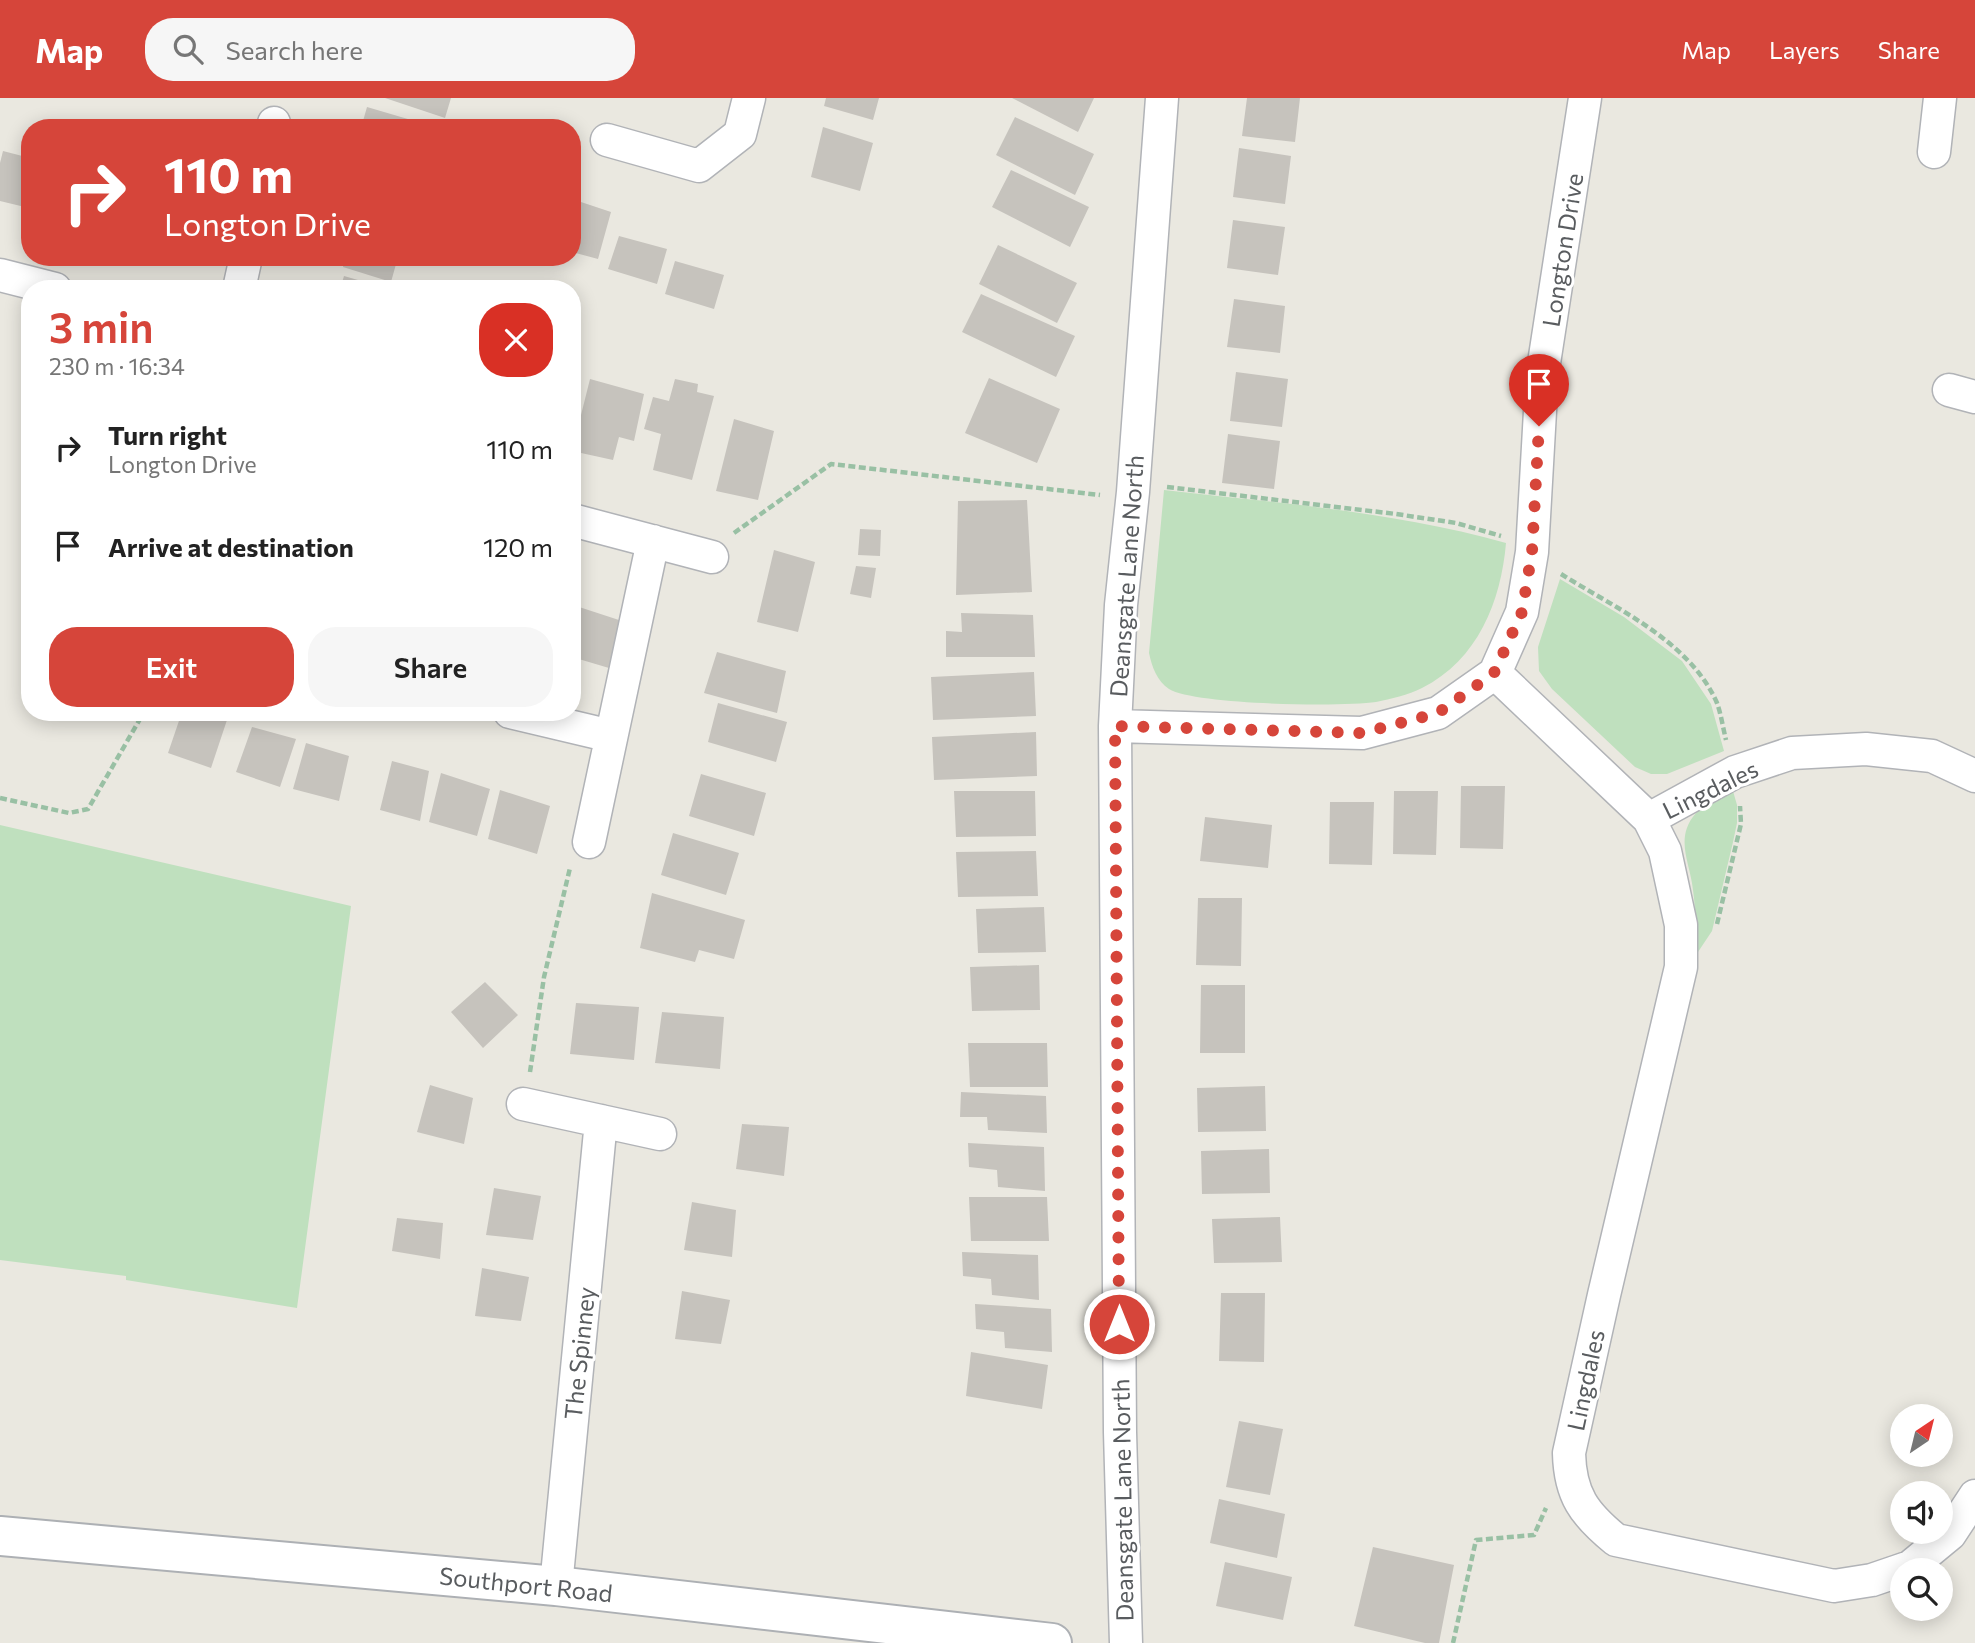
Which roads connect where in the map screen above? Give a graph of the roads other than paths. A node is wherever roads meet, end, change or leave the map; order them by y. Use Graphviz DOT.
graph roads {
  1 [pos="749,98"];
  2 [pos="1162,98"];
  3 [pos="1585,98"];
  4 [pos="1940,98"];
  5 [pos="607,140"];
  6 [pos="1934,152"];
  7 [pos="0,275"];
  8 [pos="21,280"];
  9 [pos="581,522"];
  10 [pos="653,541"];
  11 [pos="712,557"];
  12 [pos="1494,673"];
  13 [pos="548,721"];
  14 [pos="1115,726"];
  15 [pos="611,736"];
  16 [pos="1975,776"];
  17 [pos="1649,819"];
  18 [pos="589,842"];
  19 [pos="523,1104"];
  20 [pos="601,1121"];
  21 [pos="660,1134"];
  22 [pos="1975,1496"];
  23 [pos="0,1536"];
  24 [pos="556,1586"];
  25 [pos="1052,1643"];
  26 [pos="1126,1643"];
  1 -- 5 [label="street"];
  2 -- 14 [label="street, Deansgate Lane North"];
  3 -- 12 [label="street, Longton Drive"];
  4 -- 6 [label="street"];
  7 -- 8 [label="street"];
  9 -- 10 [label="street"];
  10 -- 11 [label="street"];
  10 -- 15 [label="street"];
  12 -- 14 [label="street, Longton Drive"];
  12 -- 17 [label="street, Lingdales"];
  13 -- 15 [label="street"];
  14 -- 26 [label="street, Deansgate Lane North"];
  15 -- 18 [label="street"];
  16 -- 17 [label="street, Lingdales"];
  17 -- 22 [label="street, Lingdales"];
  19 -- 20 [label="street"];
  20 -- 21 [label="street"];
  20 -- 24 [label="street, The Spinney"];
  23 -- 24 [label="main road, Southport Road"];
  24 -- 25 [label="main road, Southport Road"];
}
